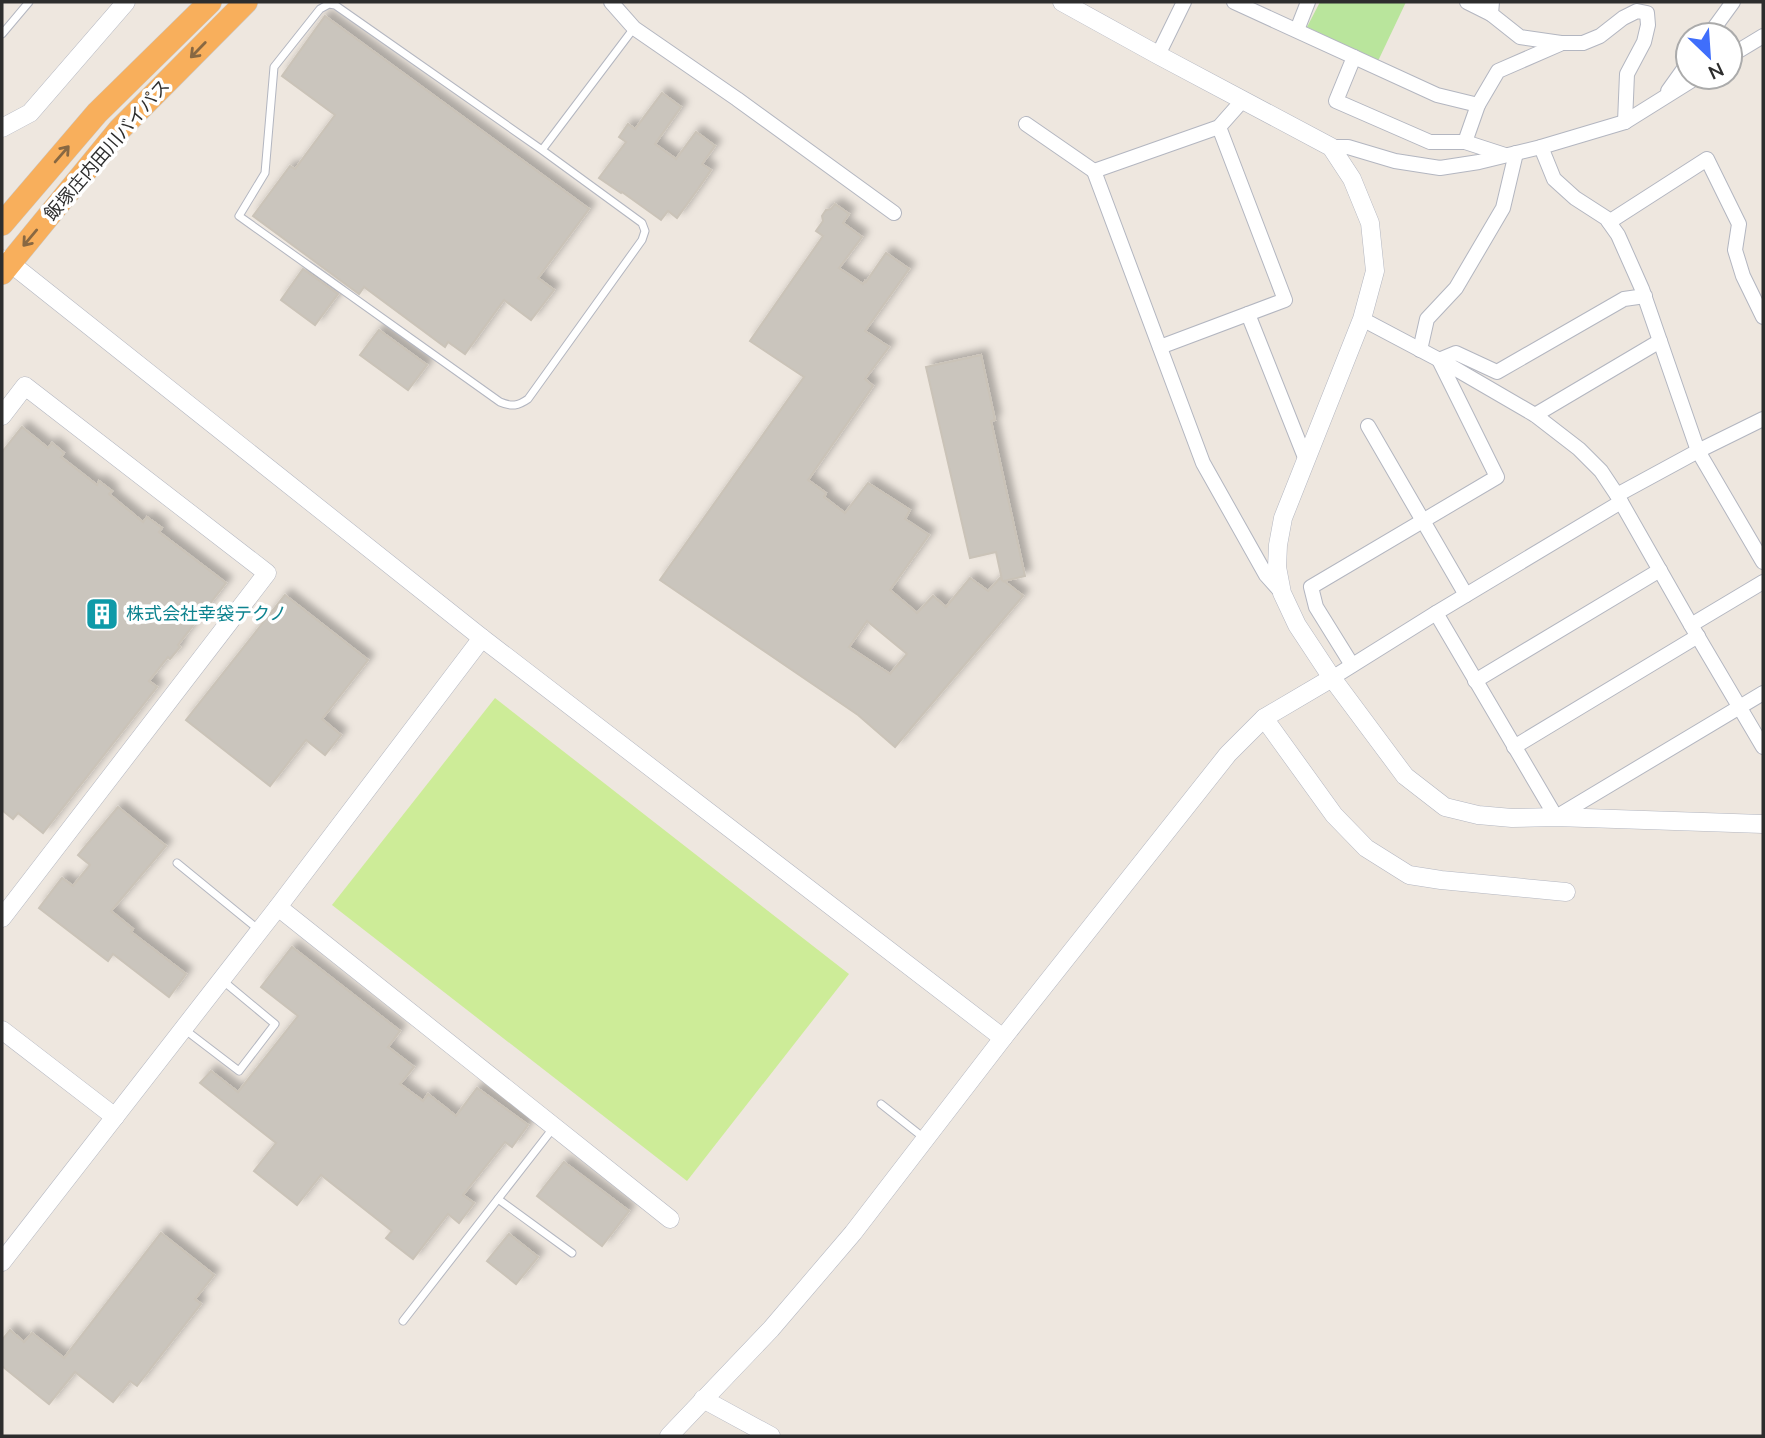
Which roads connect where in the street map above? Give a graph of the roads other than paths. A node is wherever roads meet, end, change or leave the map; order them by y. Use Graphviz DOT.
graph roads {
  1 [pos="29,2"];
  2 [pos="127,2"];
  3 [pos="210,2"];
  4 [pos="246,2"];
  5 [pos="611,2"];
  6 [pos="1062,2"];
  7 [pos="1184,2"];
  8 [pos="1234,2"];
  9 [pos="1308,2"];
  10 [pos="1468,2"];
  11 [pos="1733,2"];
  12 [pos="1491,8"];
  13 [pos="1719,21"];
  14 [pos="634,27"];
  15 [pos="1297,30"];
  16 [pos="2,34"];
  17 [pos="1763,36"];
  18 [pos="1561,43"];
  19 [pos="1744,48"];
  20 [pos="1158,55"];
  21 [pos="1354,57"];
  22 [pos="1674,83"];
  23 [pos="1674,91"];
  24 [pos="1663,98"];
  25 [pos="1242,101"];
  26 [pos="1478,105"];
  27 [pos="1625,122"];
  28 [pos="1026,124"];
  29 [pos="1219,127"];
  30 [pos="2,128"];
  31 [pos="1465,142"];
  32 [pos="1331,147"];
  33 [pos="1541,147"];
  34 [pos="542,150"];
  35 [pos="1511,154"];
  36 [pos="1094,172"];
  37 [pos="894,213"];
  38 [pos="1609,222"];
  39 [pos="2,224"];
  40 [pos="4,265"];
  41 [pos="1644,296"];
  42 [pos="1762,312"];
  43 [pos="1248,313"];
  44 [pos="1362,319"];
  45 [pos="1660,341"];
  46 [pos="1160,347"];
  47 [pos="1420,350"];
  48 [pos="1439,360"];
  49 [pos="1535,415"];
  50 [pos="2,416"];
  51 [pos="1763,419"];
  52 [pos="1368,426"];
  53 [pos="1698,451"];
  54 [pos="1306,460"];
  55 [pos="1619,498"];
  56 [pos="1423,521"];
  57 [pos="1758,541"];
  58 [pos="1763,562"];
  59 [pos="1660,570"];
  60 [pos="1763,582"];
  61 [pos="1282,593"];
  62 [pos="1466,594"];
  63 [pos="1436,613"];
  64 [pos="1694,630"];
  65 [pos="482,638"];
  66 [pos="1352,665"];
  67 [pos="1332,678"];
  68 [pos="1475,681"];
  69 [pos="1763,693"];
  70 [pos="1740,707"];
  71 [pos="1264,718"];
  72 [pos="1514,747"];
  73 [pos="1763,747"];
  74 [pos="1556,817"];
  75 [pos="1763,824"];
  76 [pos="177,863"];
  77 [pos="1566,892"];
  78 [pos="278,907"];
  79 [pos="2,918"];
  80 [pos="259,931"];
  81 [pos="221,980"];
  82 [pos="184,1028"];
  83 [pos="2,1030"];
  84 [pos="1003,1038"];
  85 [pos="881,1104"];
  86 [pos="115,1117"];
  87 [pos="554,1127"];
  88 [pos="925,1139"];
  89 [pos="498,1199"];
  90 [pos="670,1219"];
  91 [pos="572,1253"];
  92 [pos="2,1262"];
  93 [pos="403,1321"];
  94 [pos="703,1399"];
  95 [pos="669,1436"];
  96 [pos="771,1436"];
  1 -- 16 [label="lane"];
  2 -- 30 [label="street"];
  39 -- 3 [label="highway, 飯塚庄内田川バイパス, one-way"];
  4 -- 40 [label="highway, 飯塚庄内田川バイパス, one-way"];
  5 -- 14 [label="street"];
  6 -- 20 [label="street"];
  7 -- 20 [label="street"];
  8 -- 15 [label="street"];
  9 -- 15 [label="street"];
  10 -- 12 [label="street"];
  11 -- 13 [label="street"];
  12 -- 18 [label="street"];
  14 -- 34 [label="lane"];
  14 -- 37 [label="street"];
  15 -- 21 [label="street"];
  17 -- 19 [label="street"];
  18 -- 26 [label="street"];
  18 -- 27 [label="street"];
  20 -- 25 [label="street"];
  21 -- 26 [label="street"];
  21 -- 31 [label="street"];
  22 -- 24 [label="street"];
  23 -- 24 [label="street"];
  24 -- 27 [label="street"];
  25 -- 29 [label="street"];
  25 -- 32 [label="street"];
  26 -- 31 [label="street"];
  27 -- 33 [label="street"];
  28 -- 36 [label="street"];
  29 -- 36 [label="street"];
  29 -- 43 [label="street"];
  31 -- 35 [label="street"];
  32 -- 35 [label="street"];
  32 -- 44 [label="street"];
  33 -- 35 [label="street"];
  33 -- 38 [label="street"];
  34 -- 34 [label="lane"];
  35 -- 47 [label="street"];
  36 -- 46 [label="street"];
  38 -- 41 [label="street"];
  38 -- 42 [label="street"];
  40 -- 65 [label="street"];
  41 -- 45 [label="street"];
  41 -- 48 [label="street"];
  43 -- 46 [label="street"];
  43 -- 54 [label="street"];
  44 -- 47 [label="street"];
  44 -- 54 [label="street"];
  45 -- 49 [label="street"];
  45 -- 53 [label="street"];
  46 -- 61 [label="street"];
  47 -- 48 [label="street"];
  48 -- 49 [label="street"];
  48 -- 56 [label="street"];
  49 -- 55 [label="street"];
  50 -- 79 [label="street"];
  51 -- 53 [label="street"];
  52 -- 56 [label="street"];
  53 -- 55 [label="street"];
  53 -- 57 [label="street"];
  54 -- 61 [label="street"];
  55 -- 59 [label="street"];
  55 -- 62 [label="street"];
  56 -- 62 [label="street"];
  56 -- 66 [label="street"];
  57 -- 58 [label="street"];
  59 -- 64 [label="street"];
  59 -- 68 [label="street"];
  60 -- 64 [label="street"];
  61 -- 67 [label="street"];
  62 -- 63 [label="street"];
  63 -- 66 [label="street"];
  63 -- 68 [label="street"];
  64 -- 70 [label="street"];
  64 -- 72 [label="street"];
  65 -- 78 [label="street"];
  65 -- 84 [label="street"];
  66 -- 67 [label="street"];
  67 -- 71 [label="street"];
  67 -- 74 [label="street"];
  68 -- 72 [label="street"];
  69 -- 70 [label="street"];
  70 -- 73 [label="street"];
  70 -- 74 [label="street"];
  71 -- 77 [label="street"];
  71 -- 84 [label="street"];
  72 -- 74 [label="street"];
  74 -- 75 [label="street"];
  76 -- 80 [label="lane"];
  78 -- 80 [label="street"];
  78 -- 87 [label="street"];
  80 -- 81 [label="street"];
  81 -- 82 [label="street"];
  81 -- 82 [label="lane"];
  82 -- 86 [label="street"];
  83 -- 86 [label="street"];
  84 -- 88 [label="street"];
  85 -- 88 [label="lane"];
  86 -- 92 [label="street"];
  87 -- 89 [label="lane"];
  87 -- 90 [label="street"];
  88 -- 94 [label="street"];
  89 -- 91 [label="lane"];
  89 -- 93 [label="lane"];
  94 -- 95 [label="street"];
  94 -- 96 [label="street"];
}
